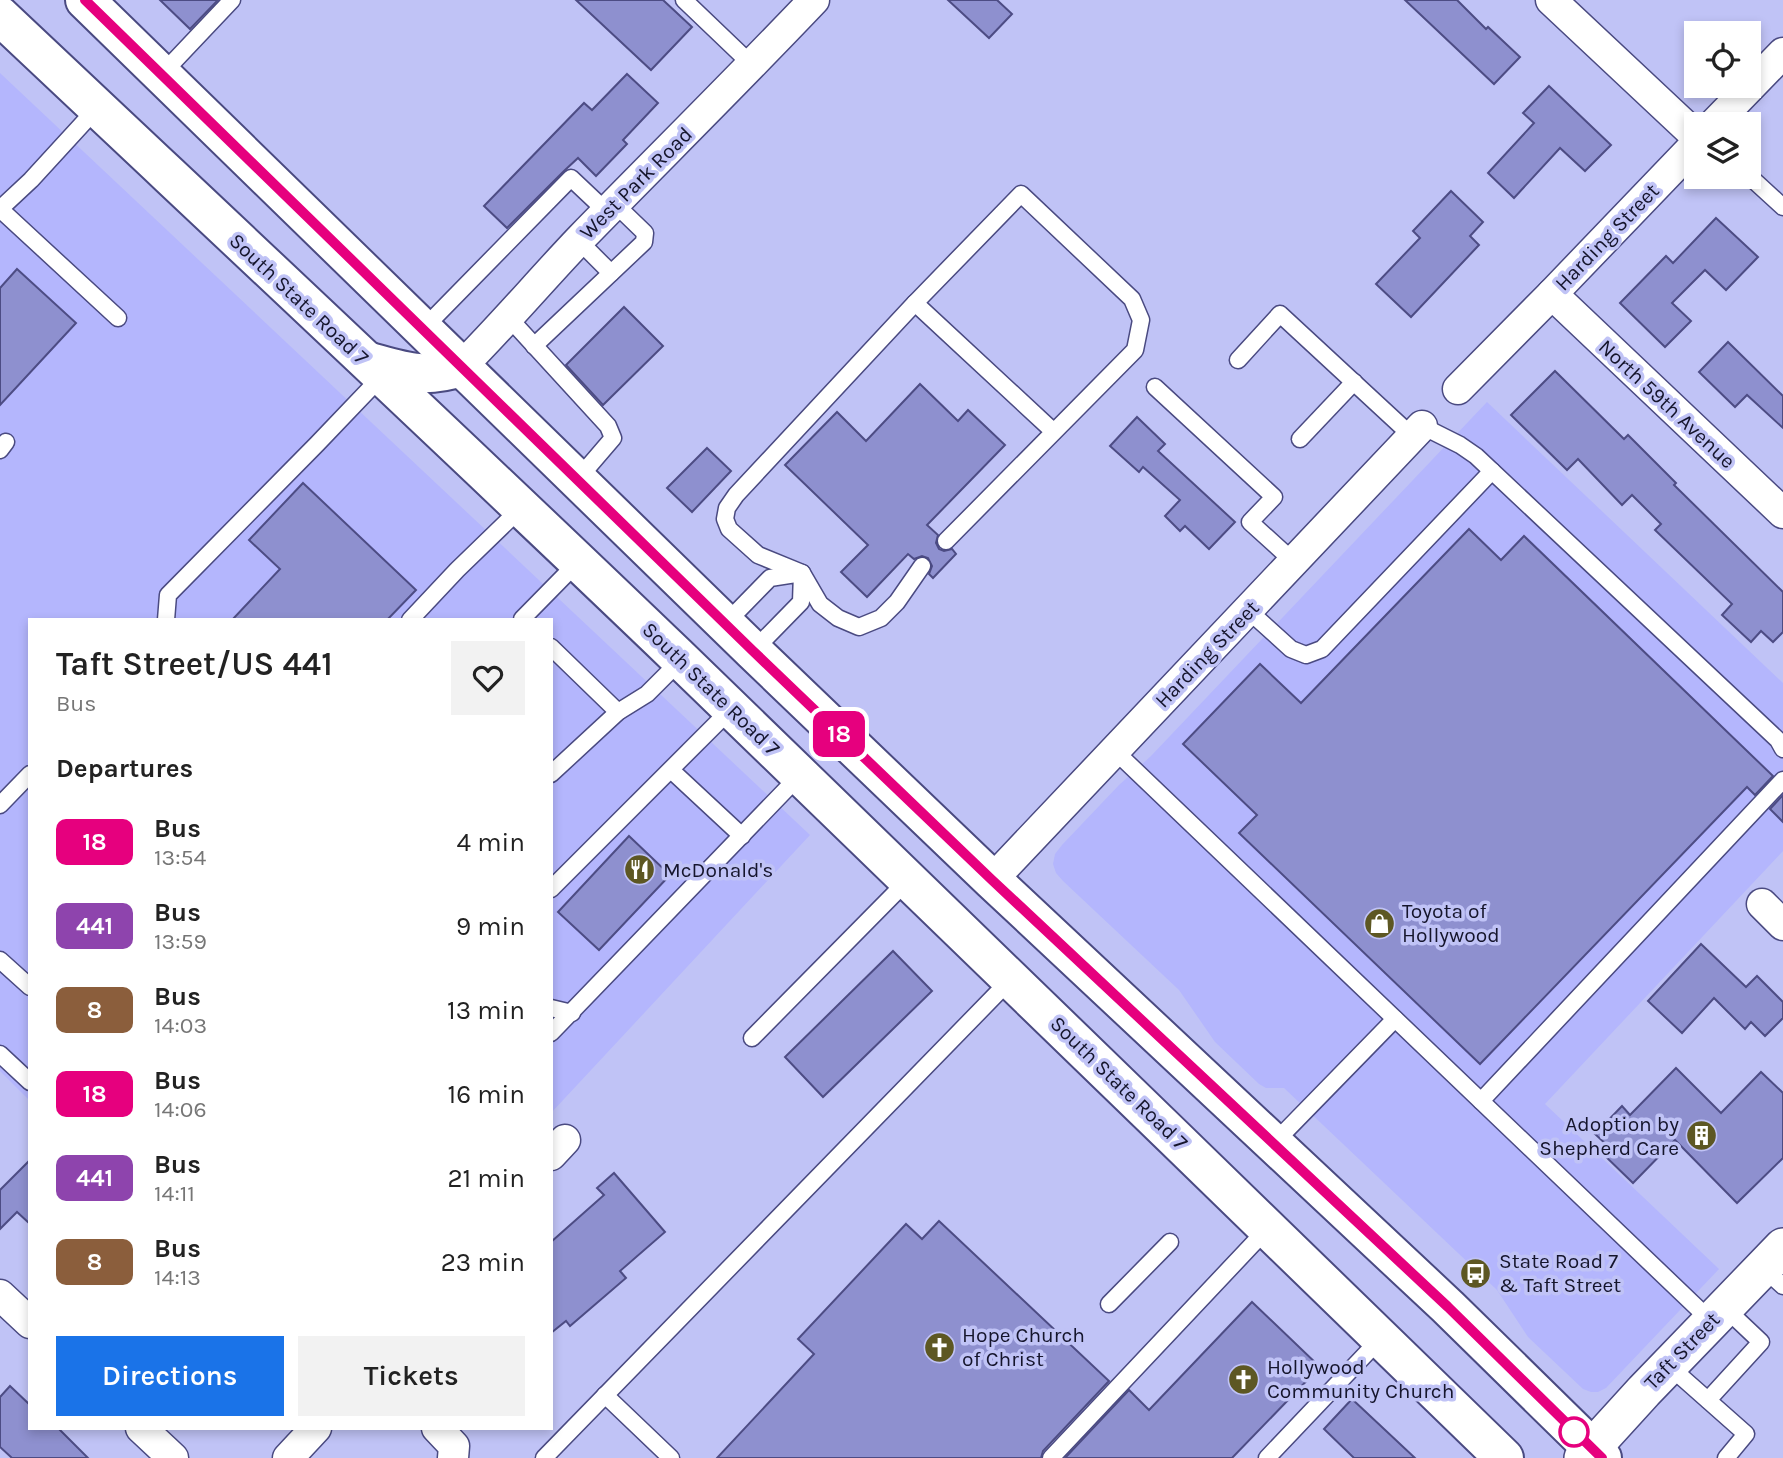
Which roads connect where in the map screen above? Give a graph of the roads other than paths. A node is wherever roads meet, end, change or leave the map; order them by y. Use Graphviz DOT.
graph roads {
  1 [pos="232,0"];
  2 [pos="684,0"];
  3 [pos="1551,0"];
  4 [pos="92,2"];
  5 [pos="805,3"];
  6 [pos="0,16"];
  7 [pos="1782,55"];
  8 [pos="752,65"];
  9 [pos="161,75"];
  10 [pos="97,108"];
  11 [pos="1726,112"];
  12 [pos="1684,125"];
  13 [pos="1684,157"];
  14 [pos="1761,186"];
  15 [pos="1783,207"];
  16 [pos="611,208"];
  17 [pos="0,209"];
  18 [pos="579,241"];
  19 [pos="611,273"];
  20 [pos="1552,295"];
  21 [pos="915,303"];
  22 [pos="118,318"];
  23 [pos="509,318"];
  24 [pos="422,330"];
  25 [pos="534,346"];
  26 [pos="1238,360"];
  27 [pos="461,367"];
  28 [pos="373,368"];
  29 [pos="1354,382"];
  30 [pos="1155,387"];
  31 [pos="1458,389"];
  32 [pos="1418,431"];
  33 [pos="1054,432"];
  34 [pos="1300,439"];
  35 [pos="1492,471"];
  36 [pos="578,480"];
  37 [pos="521,508"];
  38 [pos="612,513"];
  39 [pos="1783,513"];
  40 [pos="946,541"];
  41 [pos="579,562"];
  42 [pos="1294,562"];
  43 [pos="922,566"];
  44 [pos="802,573"];
  45 [pos="1249,611"];
  46 [pos="166,618"];
  47 [pos="412,618"];
  48 [pos="523,618"];
  49 [pos="725,624"];
  50 [pos="553,649"];
  51 [pos="753,651"];
  52 [pos="681,660"];
  53 [pos="731,709"];
  54 [pos="618,712"];
  55 [pos="1783,749"];
  56 [pos="1115,751"];
  57 [pos="671,770"];
  58 [pos="553,772"];
  59 [pos="800,775"];
  60 [pos="28,776"];
  61 [pos="1783,780"];
  62 [pos="0,805"];
  63 [pos="742,836"];
  64 [pos="908,880"];
  65 [pos="992,880"];
  66 [pos="553,887"];
  67 [pos="1762,904"];
  68 [pos="1783,925"];
  69 [pos="0,960"];
  70 [pos="1092,974"];
  71 [pos="1012,978"];
  72 [pos="28,985"];
  73 [pos="553,1008"];
  74 [pos="572,1013"];
  75 [pos="1395,1019"];
  76 [pos="553,1031"];
  77 [pos="752,1038"];
  78 [pos="0,1054"];
  79 [pos="28,1080"];
  80 [pos="1481,1101"];
  81 [pos="1273,1144"];
  82 [pos="1267,1229"];
  83 [pos="1170,1242"];
  84 [pos="1776,1267"];
  85 [pos="0,1295"];
  86 [pos="1109,1304"];
  87 [pos="1717,1314"];
  88 [pos="28,1321"];
  89 [pos="1380,1339"];
  90 [pos="1668,1365"];
  91 [pos="605,1395"];
  92 [pos="1708,1400"];
  93 [pos="143,1430"];
  94 [pos="314,1430"];
  95 [pos="439,1430"];
  96 [pos="1592,1455"];
  97 [pos="173,1458"];
  98 [pos="288,1458"];
  99 [pos="453,1458"];
  100 [pos="544,1458"];
  101 [pos="671,1458"];
  102 [pos="1051,1458"];
  103 [pos="1267,1458"];
  104 [pos="1504,1458"];
  105 [pos="1726,1458"];
  1 -- 9 [label="lane"];
  2 -- 8 [label="lane"];
  3 -- 12 [label="street"];
  4 -- 9 [label="main road"];
  5 -- 8 [label="street, West Park Road"];
  6 -- 10 [label="main road, South State Road 7"];
  7 -- 11 [label="street"];
  8 -- 16 [label="street, West Park Road"];
  9 -- 24 [label="main road"];
  10 -- 17 [label="lane"];
  10 -- 28 [label="main road, South State Road 7"];
  13 -- 20 [label="street, Harding Street"];
  14 -- 15 [label="lane"];
  16 -- 18 [label="street, West Park Road"];
  16 -- 19 [label="lane"];
  16 -- 24 [label="lane"];
  17 -- 22 [label="lane"];
  18 -- 19 [label="lane"];
  18 -- 23 [label="street, West Park Road"];
  19 -- 25 [label="lane"];
  20 -- 31 [label="street, Harding Street"];
  20 -- 39 [label="street, North 59th Avenue"];
  21 -- 33 [label="lane"];
  21 -- 33 [label="lane"];
  21 -- 44 [label="lane"];
  23 -- 25 [label="lane"];
  23 -- 27 [label="street, West Park Road"];
  24 -- 27 [label="main road"];
  25 -- 36 [label="lane"];
  26 -- 29 [label="lane"];
  27 -- 28 [label="main road"];
  27 -- 36 [label="main road"];
  28 -- 37 [label="main road, South State Road 7"];
  28 -- 46 [label="lane"];
  29 -- 32 [label="lane"];
  29 -- 34 [label="lane"];
  30 -- 42 [label="lane"];
  32 -- 35 [label="lane"];
  32 -- 42 [label="street, Harding Street"];
  33 -- 40 [label="lane"];
  35 -- 45 [label="lane"];
  35 -- 55 [label="lane"];
  36 -- 38 [label="main road"];
  37 -- 38 [label="main road"];
  37 -- 41 [label="main road, South State Road 7"];
  37 -- 47 [label="lane"];
  38 -- 49 [label="main road"];
  41 -- 48 [label="lane"];
  41 -- 52 [label="main road, South State Road 7"];
  42 -- 45 [label="street, Harding Street"];
  43 -- 44 [label="lane"];
  44 -- 49 [label="lane"];
  44 -- 51 [label="lane"];
  45 -- 56 [label="street, Harding Street"];
  49 -- 51 [label="main road"];
  50 -- 54 [label="lane"];
  51 -- 65 [label="main road"];
  52 -- 53 [label="main road, South State Road 7"];
  52 -- 54 [label="lane"];
  53 -- 57 [label="lane"];
  53 -- 59 [label="main road, South State Road 7"];
  54 -- 58 [label="lane"];
  56 -- 65 [label="street, Harding Street"];
  56 -- 75 [label="lane"];
  57 -- 63 [label="lane"];
  57 -- 66 [label="lane"];
  59 -- 63 [label="lane"];
  59 -- 64 [label="main road, South State Road 7"];
  60 -- 62 [label="lane"];
  61 -- 80 [label="lane"];
  63 -- 74 [label="lane"];
  64 -- 65 [label="main road"];
  64 -- 71 [label="main road, South State Road 7"];
  64 -- 77 [label="lane"];
  65 -- 70 [label="main road"];
  67 -- 68 [label="street"];
  69 -- 72 [label="lane"];
  70 -- 71 [label="main road"];
  70 -- 81 [label="main road"];
  71 -- 82 [label="main road, South State Road 7"];
  71 -- 91 [label="lane"];
  73 -- 74 [label="lane"];
  74 -- 76 [label="lane"];
  75 -- 80 [label="lane"];
  75 -- 81 [label="lane"];
  78 -- 79 [label="lane"];
  80 -- 87 [label="lane"];
  81 -- 96 [label="main road"];
  82 -- 89 [label="main road, South State Road 7"];
  82 -- 102 [label="lane"];
  83 -- 86 [label="lane"];
  84 -- 87 [label="street, Taft Street"];
  85 -- 88 [label="street"];
  87 -- 90 [label="street, Taft Street"];
  87 -- 92 [label="lane"];
  89 -- 103 [label="lane"];
  89 -- 104 [label="main road, South State Road 7"];
  90 -- 92 [label="lane"];
  90 -- 96 [label="street, Taft Street"];
  91 -- 100 [label="lane"];
  91 -- 101 [label="lane"];
  92 -- 105 [label="lane"];
  93 -- 97 [label="street"];
  94 -- 98 [label="street"];
  95 -- 99 [label="street"];
}
